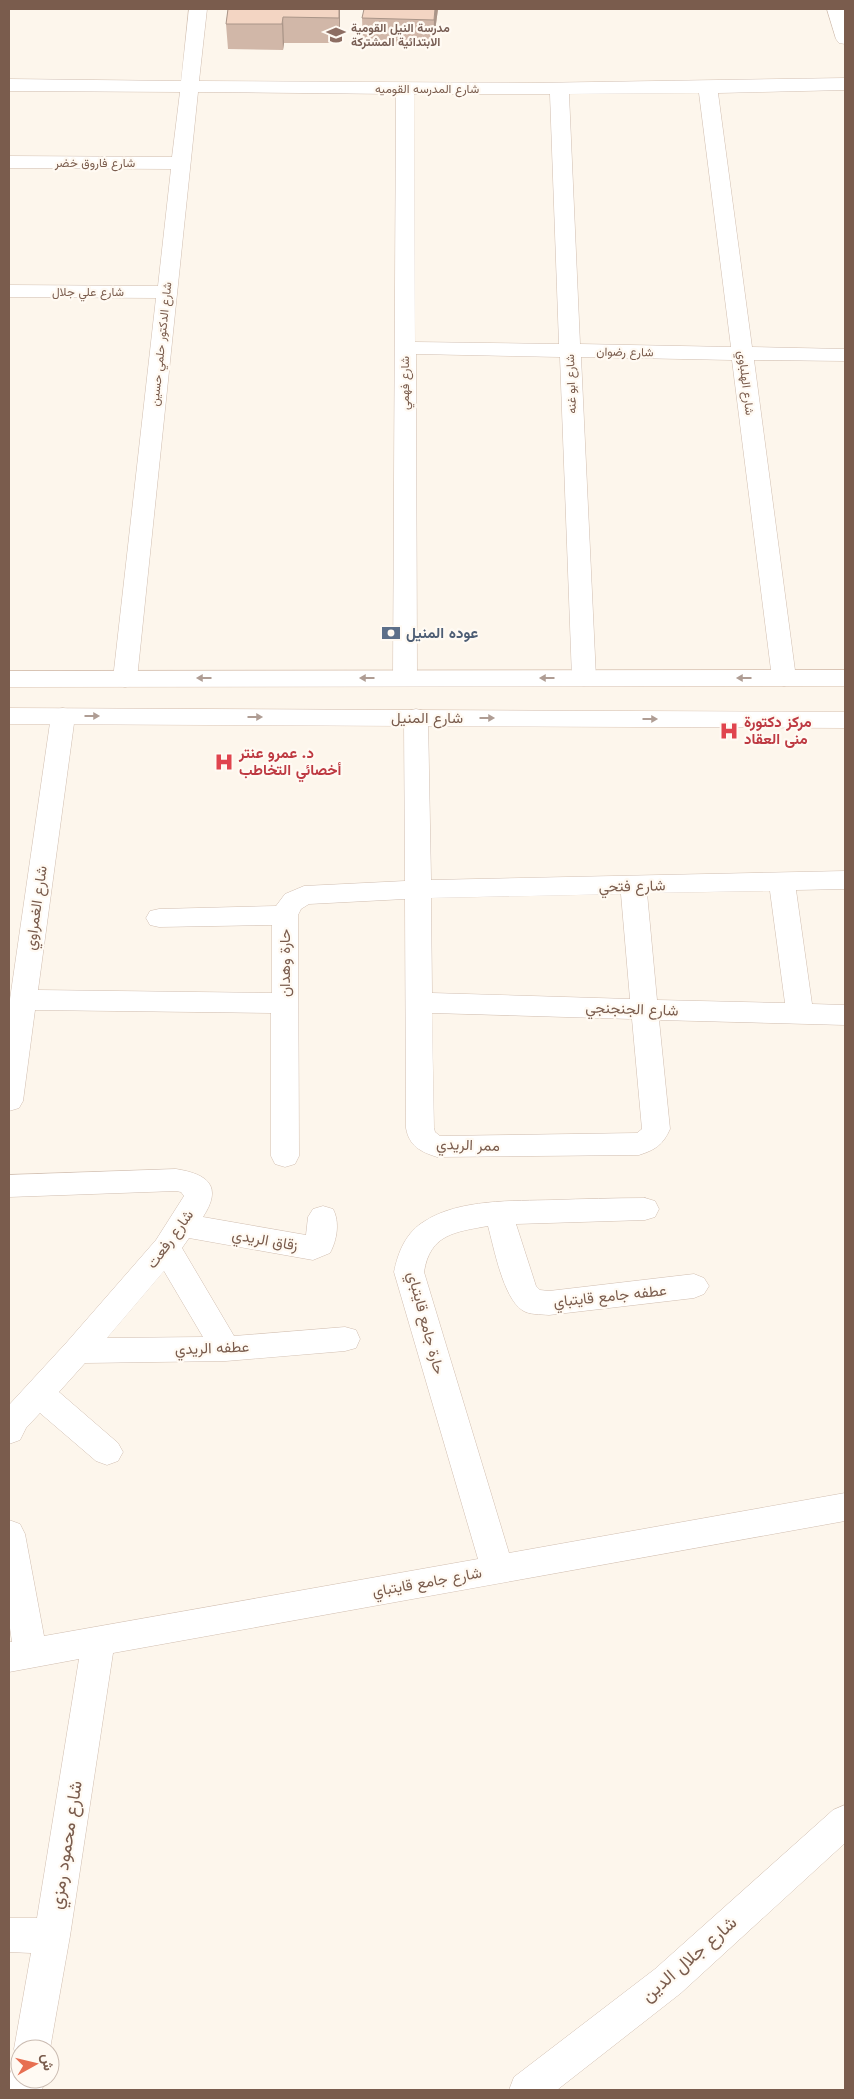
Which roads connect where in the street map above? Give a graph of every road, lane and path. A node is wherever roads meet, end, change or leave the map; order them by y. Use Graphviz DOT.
graph roads {
  1 [pos="198,9"];
  2 [pos="839,11"];
  3 [pos="845,39"];
  4 [pos="845,84"];
  5 [pos="9,85"];
  6 [pos="190,86"];
  7 [pos="708,88"];
  8 [pos="406,89"];
  9 [pos="560,90"];
  10 [pos="9,162"];
  11 [pos="181,163"];
  12 [pos="9,291"];
  13 [pos="167,292"];
  14 [pos="405,348"];
  15 [pos="570,351"];
  16 [pos="743,354"];
  17 [pos="845,355"];
  18 [pos="405,678"];
  19 [pos="584,678"];
  20 [pos="784,678"];
  21 [pos="845,678"];
  22 [pos="9,679"];
  23 [pos="125,679"];
  24 [pos="9,716"];
  25 [pos="63,716"];
  26 [pos="416,718"];
  27 [pos="845,720"];
  28 [pos="845,880"];
  29 [pos="782,882"];
  30 [pos="633,886"];
  31 [pos="419,889"];
  32 [pos="285,915"];
  33 [pos="159,918"];
  34 [pos="23,1000"];
  35 [pos="286,1003"];
  36 [pos="419,1003"];
  37 [pos="644,1010"];
  38 [pos="800,1014"];
  39 [pos="845,1015"];
  40 [pos="9,1101"];
  41 [pos="285,1156"];
  42 [pos="9,1186"];
  43 [pos="645,1209"];
  44 [pos="498,1213"];
  45 [pos="323,1217"];
  46 [pos="174,1236"];
  47 [pos="694,1286"];
  48 [pos="345,1339"];
  49 [pos="226,1349"];
  50 [pos="78,1351"];
  51 [pos="38,1393"];
  52 [pos="9,1431"];
  53 [pos="107,1452"];
  54 [pos="845,1507"];
  55 [pos="9,1534"];
  56 [pos="498,1570"];
  57 [pos="98,1641"];
  58 [pos="20,1655"];
  59 [pos="845,1820"];
  60 [pos="9,1935"];
  61 [pos="52,1936"];
  62 [pos="34,2039"];
  63 [pos="527,2090"];
  1 -- 6 [label="street, شارع الدكتور حلمي حسين"];
  2 -- 3 [label="street"];
  4 -- 7 [label="street, شارع المدرسه القوميه"];
  5 -- 6 [label="street, شارع المدرسه القوميه"];
  6 -- 8 [label="street, شارع المدرسه القوميه"];
  6 -- 11 [label="street, شارع الدكتور حلمي حسين"];
  7 -- 9 [label="street, شارع المدرسه القوميه"];
  7 -- 16 [label="street, شارع الهلباوي"];
  8 -- 9 [label="street, شارع المدرسه القوميه"];
  8 -- 14 [label="street, شارع فهمي"];
  9 -- 15 [label="street, شارع ابو غنه"];
  10 -- 11 [label="street, شارع فاروق خضر"];
  11 -- 13 [label="street, شارع الدكتور حلمي حسين"];
  12 -- 13 [label="street, شارع علي جلال"];
  13 -- 23 [label="street, شارع الدكتور حلمي حسين"];
  14 -- 15 [label="street, شارع رضوان"];
  14 -- 18 [label="street, شارع فهمي"];
  15 -- 16 [label="street, شارع رضوان"];
  15 -- 19 [label="street, شارع ابو غنه"];
  16 -- 17 [label="street, شارع رضوان"];
  16 -- 20 [label="street, شارع الهلباوي"];
  19 -- 18 [label="street, one-way"];
  18 -- 23 [label="street, one-way"];
  20 -- 19 [label="street, one-way"];
  20 -- 21 [label="street"];
  22 -- 23 [label="street"];
  24 -- 25 [label="street, شارع المنيل"];
  25 -- 26 [label="street, شارع المنيل, one-way"];
  25 -- 34 [label="street, شارع الغمراوي"];
  26 -- 27 [label="street, شارع المنيل, one-way"];
  26 -- 31 [label="street, ممر الريدي"];
  28 -- 29 [label="street, شارع فتحي"];
  29 -- 30 [label="street, شارع فتحي"];
  29 -- 38 [label="street"];
  30 -- 31 [label="street, شارع فتحي"];
  30 -- 37 [label="street, ممر الريدي"];
  31 -- 32 [label="street, حارة وهدان"];
  31 -- 36 [label="street, ممر الريدي"];
  32 -- 33 [label="street"];
  32 -- 35 [label="street, حارة وهدان"];
  34 -- 35 [label="street"];
  34 -- 40 [label="street, شارع الغمراوي"];
  35 -- 41 [label="street, حارة وهدان"];
  36 -- 37 [label="street, شارع الجنجنجي"];
  36 -- 37 [label="street, ممر الريدي"];
  37 -- 38 [label="street, شارع الجنجنجي"];
  38 -- 39 [label="street, شارع الجنجنجي"];
  42 -- 46 [label="street, شارع رفعت"];
  43 -- 44 [label="street, حارة جامع قايتباي"];
  44 -- 47 [label="street, عطفه جامع قايتباي"];
  44 -- 56 [label="street, حارة جامع قايتباي"];
  45 -- 46 [label="street, زقاق الريدي"];
  46 -- 49 [label="street"];
  46 -- 50 [label="street, شارع رفعت"];
  48 -- 49 [label="street, عطفه الريدي"];
  49 -- 50 [label="street, عطفه الريدي"];
  50 -- 51 [label="street, شارع رفعت"];
  51 -- 52 [label="street, شارع رفعت"];
  51 -- 53 [label="street"];
  54 -- 56 [label="street, شارع جامع قايتباي"];
  55 -- 58 [label="street"];
  56 -- 57 [label="street, شارع جامع قايتباي"];
  57 -- 58 [label="street, شارع جامع قايتباي"];
  57 -- 61 [label="street, شارع محمود رمزي"];
  59 -- 63 [label="street, شارع جلال الدين"];
  60 -- 61 [label="street"];
  61 -- 62 [label="street, شارع محمود رمزي"];
}
